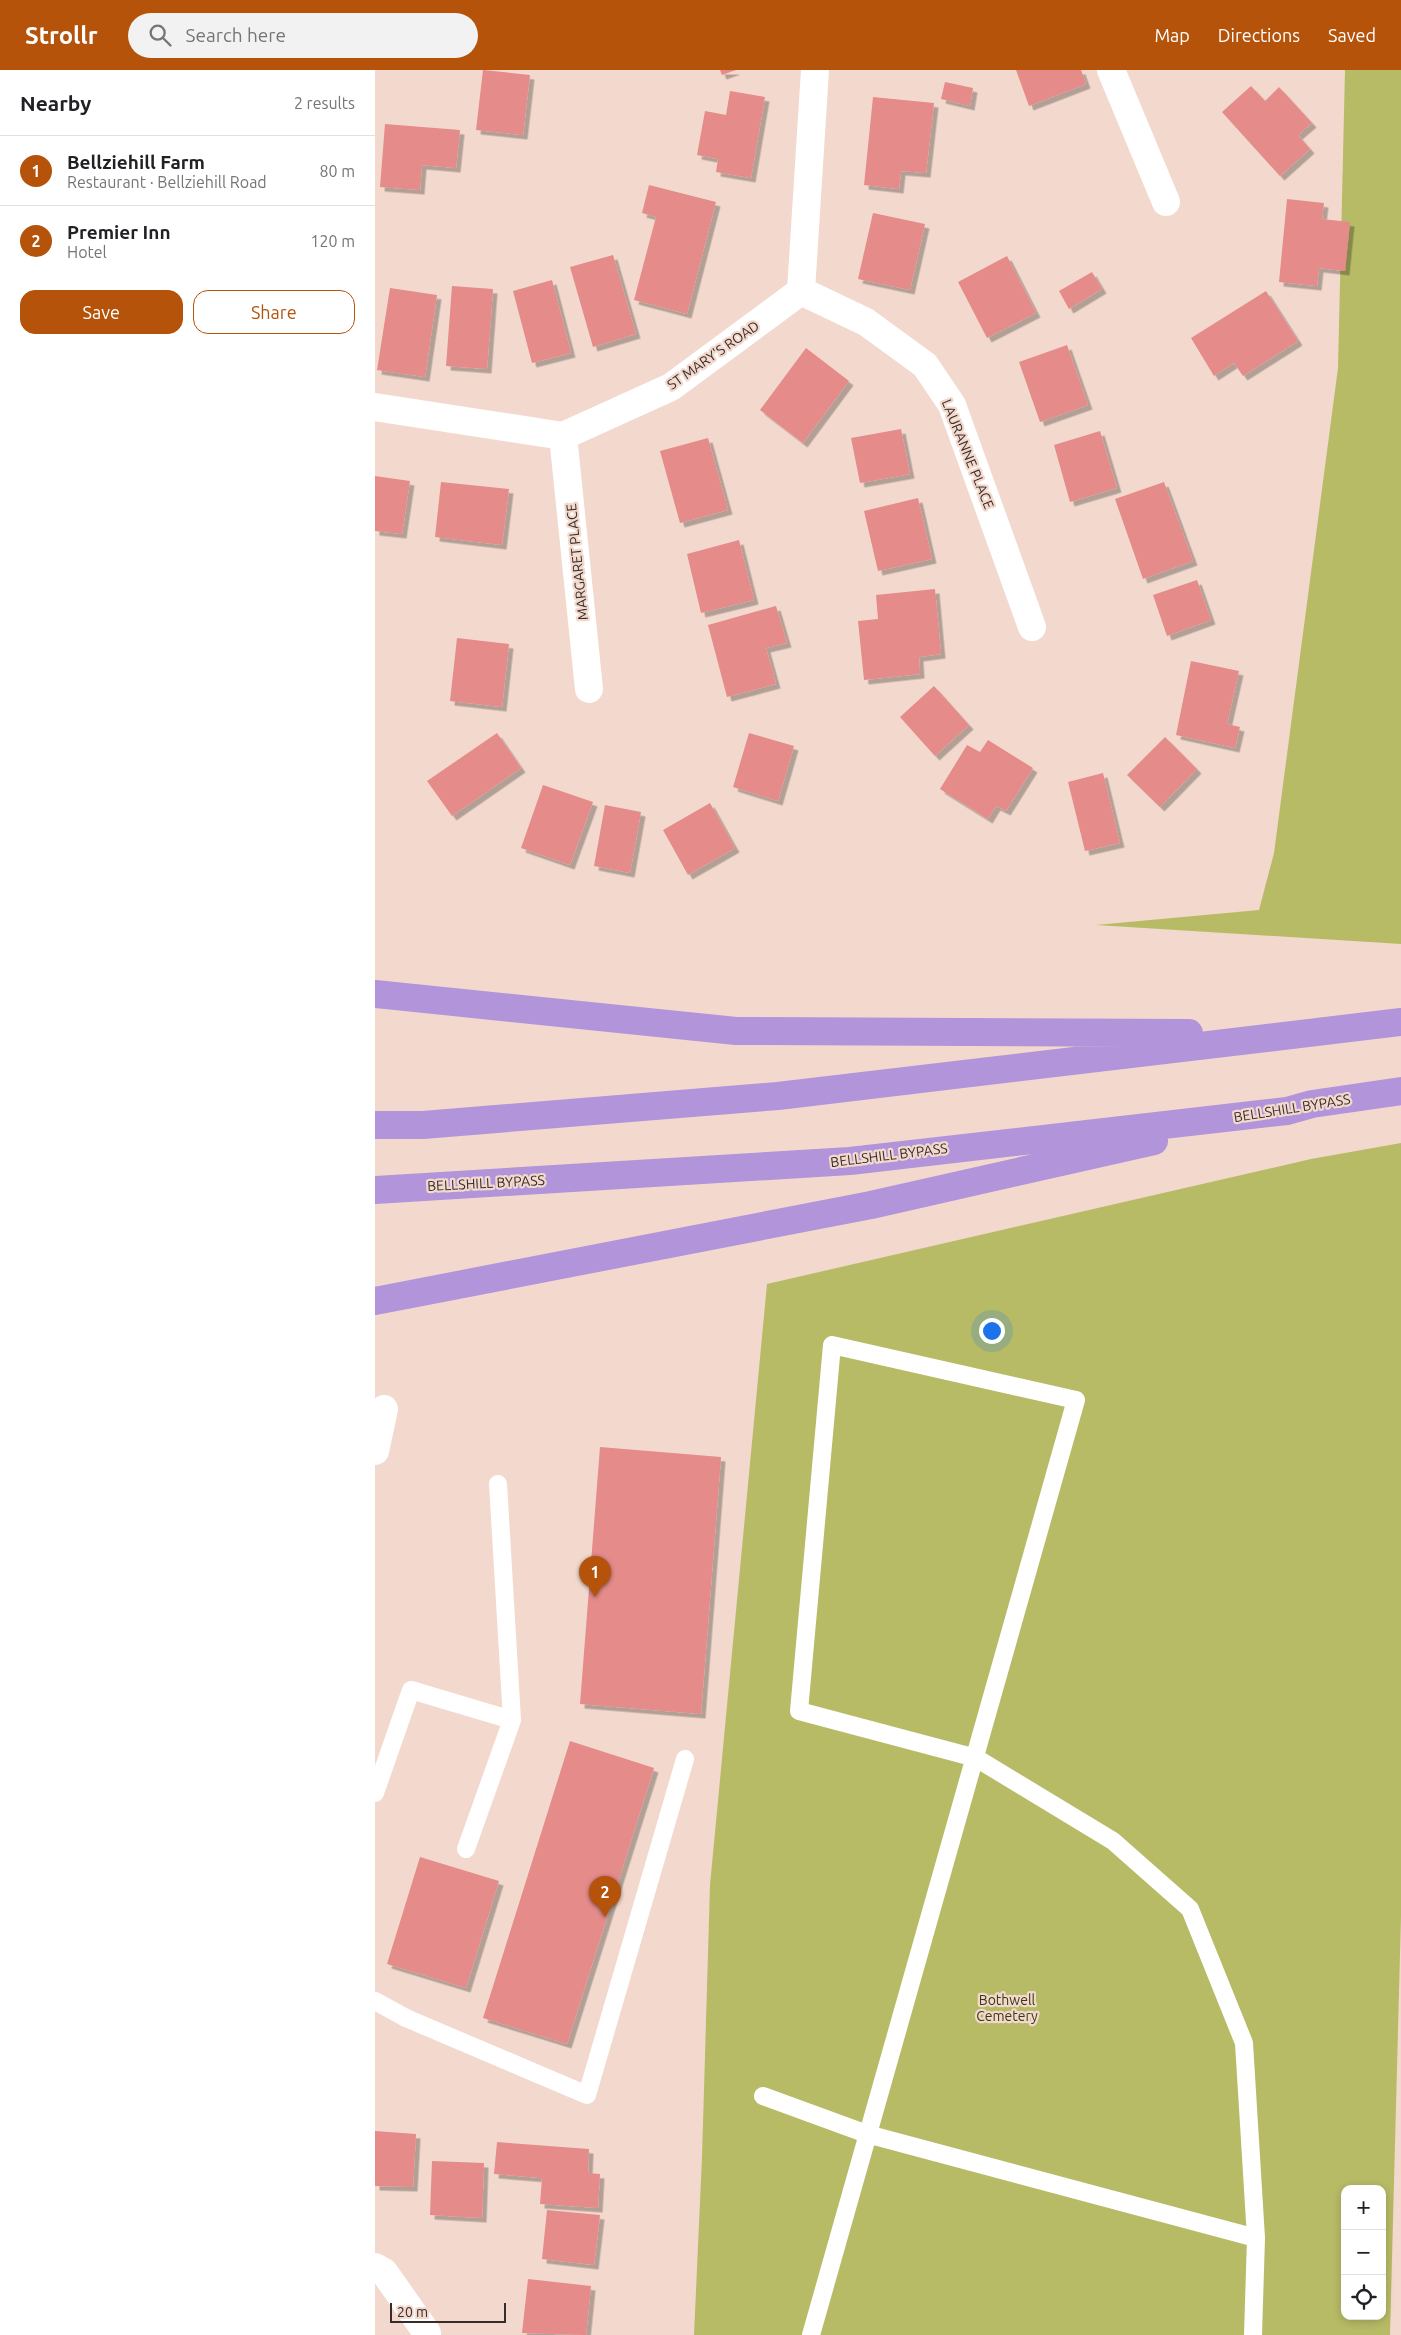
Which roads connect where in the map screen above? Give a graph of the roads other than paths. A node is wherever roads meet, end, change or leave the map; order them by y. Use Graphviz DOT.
graph roads {
  1 [pos="815,70"];
  2 [pos="1111,70"];
  3 [pos="1166,202"];
  4 [pos="801,292"];
  5 [pos="375,407"];
  6 [pos="563,436"];
  7 [pos="1033,626"];
  8 [pos="589,689"];
  9 [pos="375,994"];
  10 [pos="1401,1022"];
  11 [pos="1309,1033"];
  12 [pos="1401,1092"];
  13 [pos="1300,1107"];
  14 [pos="375,1126"];
  15 [pos="375,1190"];
  16 [pos="375,1301"];
  17 [pos="384,1409"];
  18 [pos="375,1451"];
  19 [pos="498,1484"];
  20 [pos="512,1720"];
  21 [pos="976,1758"];
  22 [pos="685,1759"];
  23 [pos="375,1793"];
  24 [pos="466,1849"];
  25 [pos="375,2001"];
  26 [pos="763,2096"];
  27 [pos="867,2134"];
  28 [pos="1256,2238"];
  29 [pos="375,2267"];
  30 [pos="427,2333"];
  31 [pos="811,2335"];
  32 [pos="1253,2335"];
  1 -- 4 [label="street"];
  2 -- 3 [label="street"];
  4 -- 6 [label="street, ST MARY'S ROAD"];
  4 -- 7 [label="street, LAURANNE PLACE"];
  5 -- 6 [label="street"];
  6 -- 8 [label="street, MARGARET PLACE"];
  9 -- 11 [label="highway"];
  10 -- 11 [label="highway"];
  11 -- 14 [label="highway"];
  12 -- 13 [label="highway, BELLSHILL BYPASS"];
  13 -- 15 [label="highway, BELLSHILL BYPASS"];
  13 -- 16 [label="highway"];
  17 -- 18 [label="street"];
  19 -- 20 [label="lane"];
  20 -- 23 [label="lane"];
  20 -- 24 [label="lane"];
  21 -- 21 [label="lane"];
  21 -- 27 [label="lane"];
  21 -- 28 [label="lane"];
  22 -- 25 [label="lane"];
  26 -- 27 [label="lane"];
  27 -- 28 [label="lane"];
  27 -- 31 [label="lane"];
  28 -- 32 [label="lane"];
  29 -- 30 [label="street"];
}
